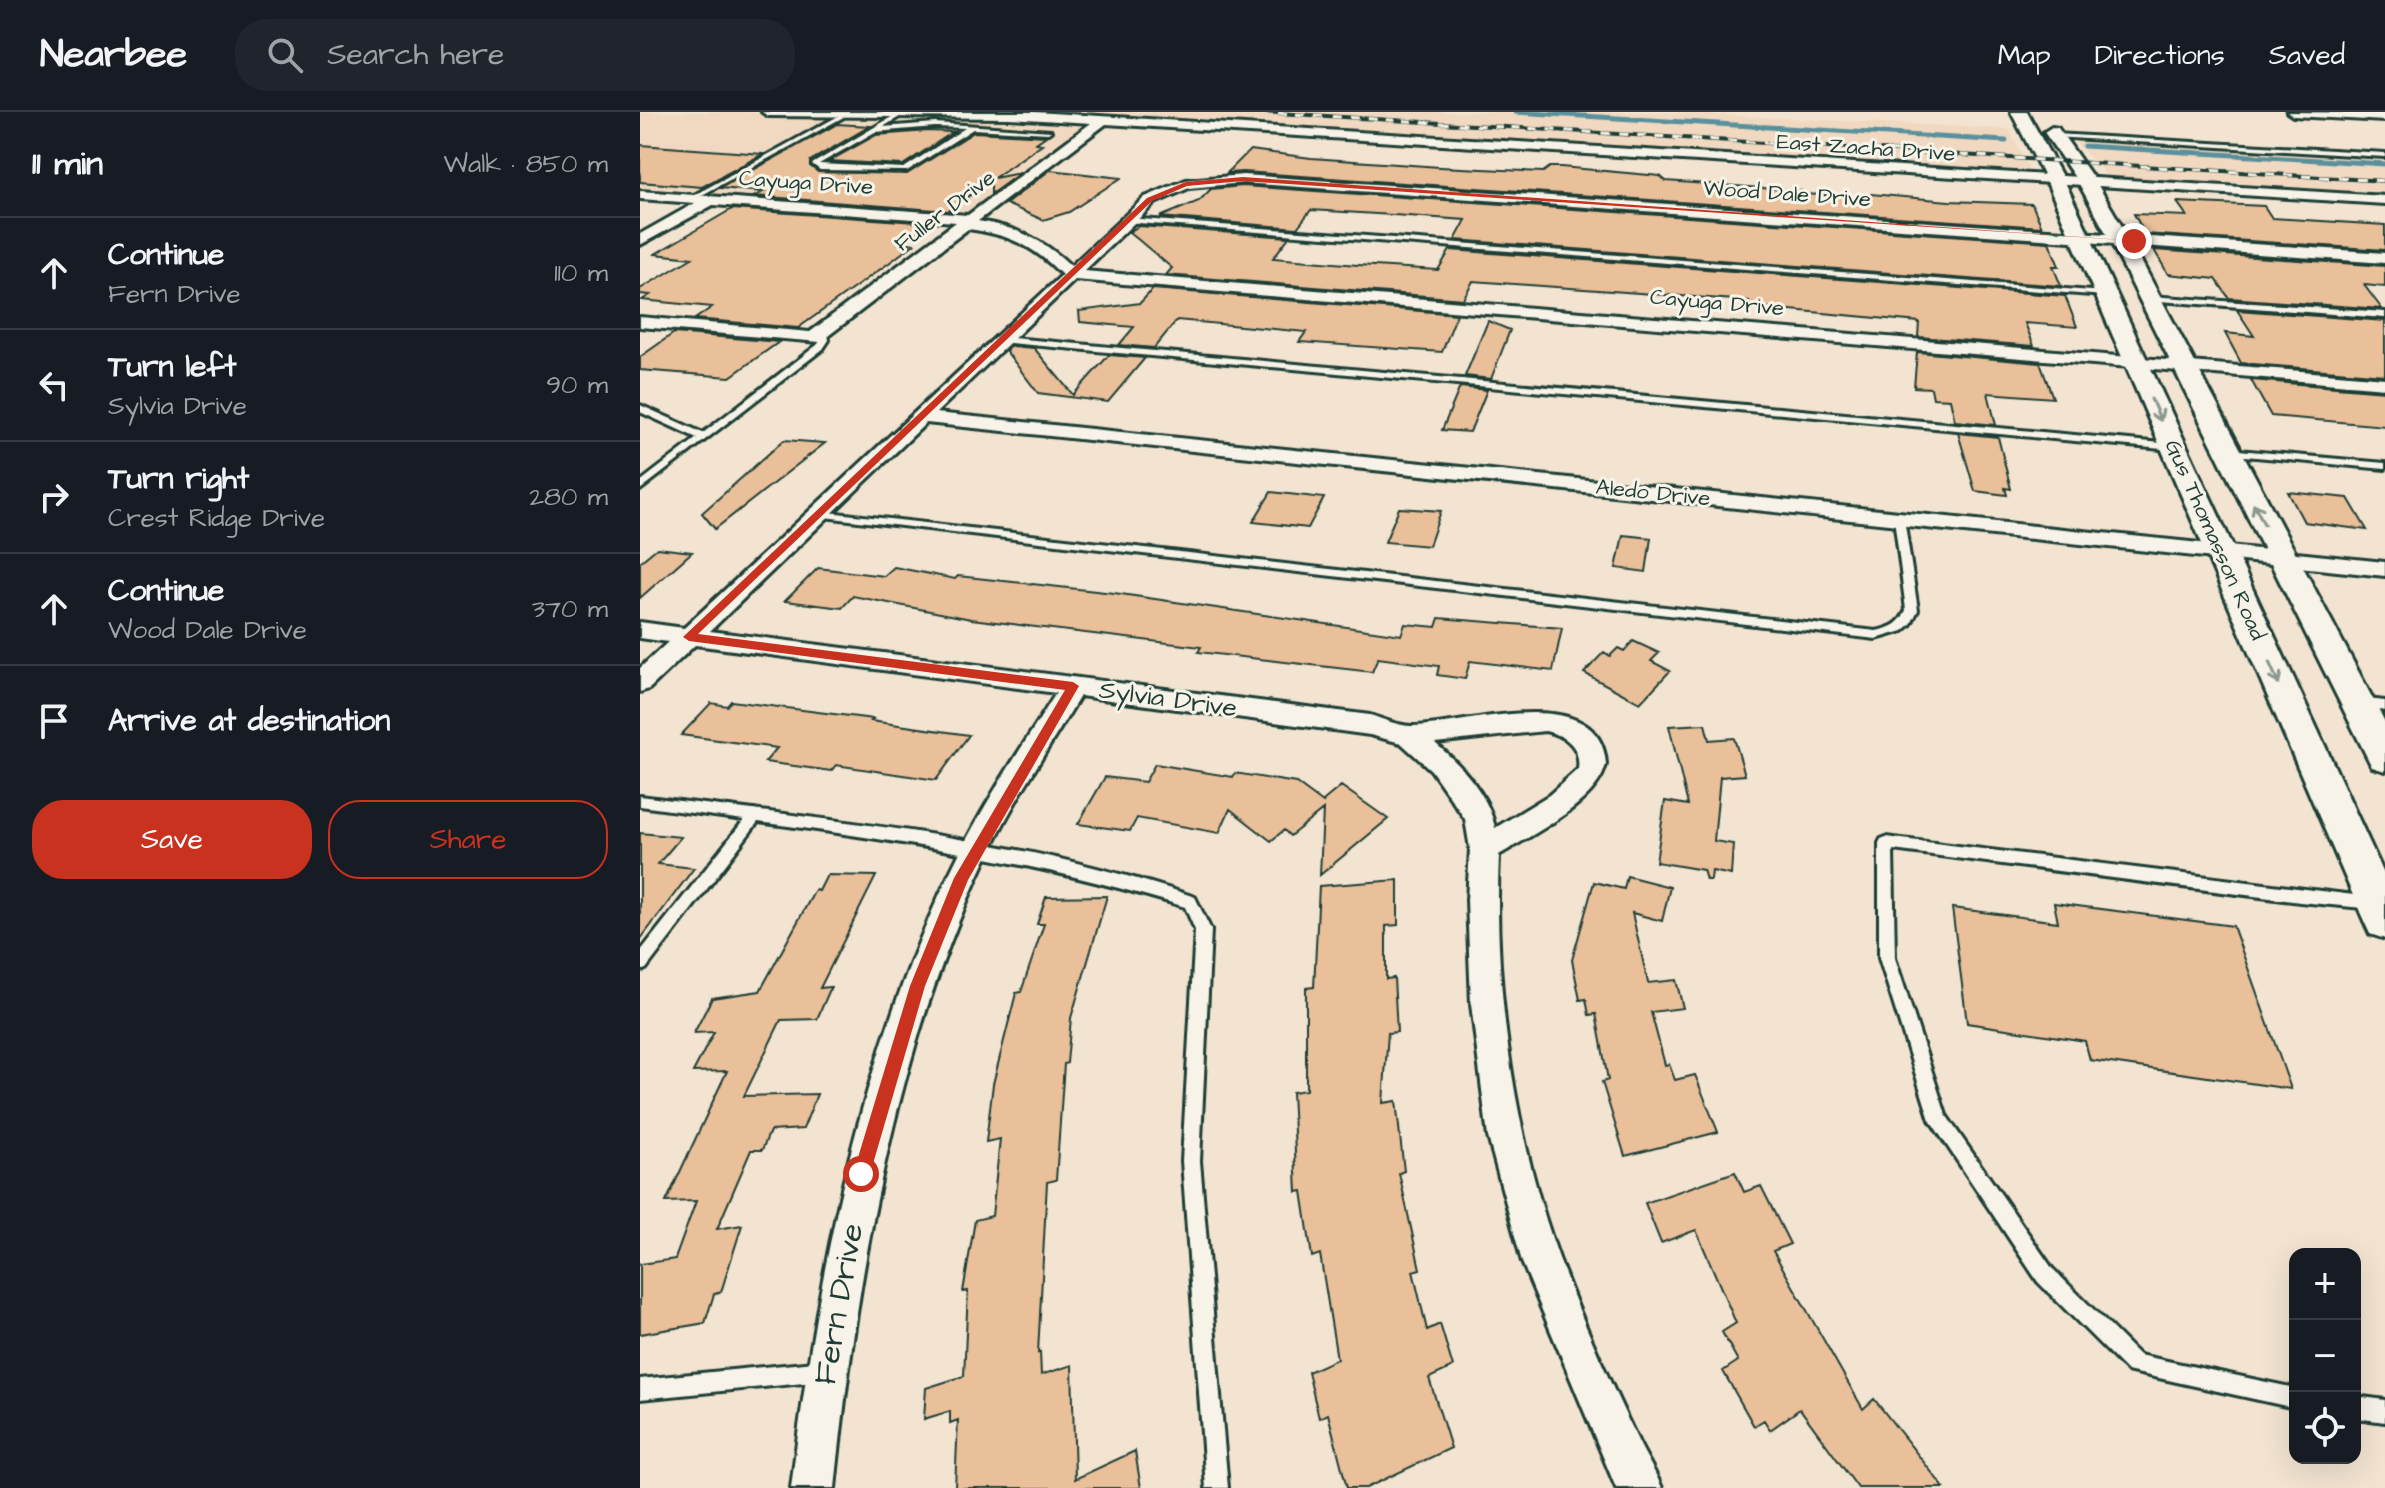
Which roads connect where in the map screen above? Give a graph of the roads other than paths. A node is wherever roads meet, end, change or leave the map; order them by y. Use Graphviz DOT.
graph roads {
  1 [pos="768,112"];
  2 [pos="2019,112"];
  3 [pos="2040,112"];
  4 [pos="2293,112"];
  5 [pos="903,113"];
  6 [pos="846,114"];
  7 [pos="2385,117"];
  8 [pos="1103,120"];
  9 [pos="972,127"];
  10 [pos="874,130"];
  11 [pos="1048,131"];
  12 [pos="2385,155"];
  13 [pos="2063,164"];
  14 [pos="640,195"];
  15 [pos="691,199"];
  16 [pos="711,200"];
  17 [pos="2385,200"];
  18 [pos="1128,220"];
  19 [pos="966,221"];
  20 [pos="2080,237"];
  21 [pos="640,240"];
  22 [pos="2120,240"];
  23 [pos="1099,247"];
  24 [pos="1053,256"];
  25 [pos="2385,258"];
  26 [pos="1071,275"];
  27 [pos="2105,294"];
  28 [pos="2149,298"];
  29 [pos="2385,315"];
  30 [pos="640,322"];
  31 [pos="819,336"];
  32 [pos="1002,340"];
  33 [pos="2134,362"];
  34 [pos="2183,366"];
  35 [pos="2385,383"];
  36 [pos="640,408"];
  37 [pos="920,417"];
  38 [pos="704,437"];
  39 [pos="2173,447"];
  40 [pos="2227,452"];
  41 [pos="2385,466"];
  42 [pos="640,487"];
  43 [pos="819,514"];
  44 [pos="1899,518"];
  45 [pos="2220,551"];
  46 [pos="2282,558"];
  47 [pos="2385,569"];
  48 [pos="640,630"];
  49 [pos="689,637"];
  50 [pos="640,683"];
  51 [pos="1073,686"];
  52 [pos="2355,702"];
  53 [pos="2385,706"];
  54 [pos="1410,736"];
  55 [pos="2385,757"];
  56 [pos="640,801"];
  57 [pos="755,816"];
  58 [pos="976,849"];
  59 [pos="1485,849"];
  60 [pos="2378,894"];
  61 [pos="640,964"];
  62 [pos="825,1371"];
  63 [pos="640,1389"];
  64 [pos="2289,1397"];
  65 [pos="2361,1408"];
  66 [pos="2385,1411"];
  67 [pos="813,1488"];
  68 [pos="1217,1488"];
  69 [pos="1640,1488"];
  1 -- 6 [label="street, East Zacha Drive"];
  2 -- 13 [label="main road"];
  3 -- 13 [label="main road"];
  4 -- 7 [label="street"];
  5 -- 6 [label="street, East Zacha Drive"];
  5 -- 8 [label="street, East Zacha Drive"];
  5 -- 10 [label="lane"];
  6 -- 15 [label="lane"];
  8 -- 13 [label="street, East Zacha Drive"];
  8 -- 19 [label="street, Fuller Drive"];
  9 -- 10 [label="lane"];
  9 -- 10 [label="lane"];
  9 -- 11 [label="lane"];
  12 -- 13 [label="lane"];
  13 -- 17 [label="street, East Zacha Drive"];
  13 -- 20 [label="main road, Gus Thomasson Road"];
  13 -- 22 [label="main road, Gus Thomasson Road"];
  14 -- 15 [label="street, Cayuga Drive"];
  15 -- 16 [label="street, Cayuga Drive"];
  16 -- 19 [label="street, Cayuga Drive"];
  16 -- 21 [label="street"];
  18 -- 20 [label="street, Wood Dale Drive"];
  18 -- 23 [label="street, Wood Dale Drive"];
  18 -- 27 [label="lane"];
  19 -- 24 [label="street, Cayuga Drive"];
  19 -- 31 [label="street, Fuller Drive"];
  20 -- 22 [label="street, Wood Dale Drive"];
  20 -- 27 [label="main road, Gus Thomasson Road"];
  22 -- 25 [label="street, Wood Dale Drive"];
  22 -- 28 [label="main road, Gus Thomasson Road"];
  23 -- 24 [label="street"];
  23 -- 26 [label="street, Wood Dale Drive"];
  24 -- 26 [label="street, Cayuga Drive"];
  26 -- 32 [label="street, Wood Dale Drive"];
  26 -- 33 [label="street, Cayuga Drive"];
  27 -- 33 [label="main road, Gus Thomasson Road"];
  28 -- 29 [label="lane"];
  28 -- 34 [label="main road, Gus Thomasson Road"];
  30 -- 31 [label="street"];
  31 -- 38 [label="lane"];
  32 -- 37 [label="street, Wood Dale Drive"];
  32 -- 39 [label="lane"];
  33 -- 34 [label="street, Cayuga Drive"];
  33 -- 39 [label="main road, Gus Thomasson Road, one-way"];
  34 -- 35 [label="street, Cayuga Drive"];
  34 -- 40 [label="main road, Gus Thomasson Road"];
  36 -- 38 [label="lane"];
  37 -- 43 [label="street, Wood Dale Drive"];
  37 -- 44 [label="street, Aledo Drive"];
  38 -- 42 [label="lane"];
  39 -- 45 [label="main road, Gus Thomasson Road"];
  40 -- 41 [label="lane"];
  46 -- 40 [label="main road, Gus Thomasson Road, one-way"];
  43 -- 44 [label="lane"];
  43 -- 49 [label="street, Wood Dale Drive"];
  44 -- 45 [label="street, Aledo Drive"];
  45 -- 46 [label="street, Aledo Drive"];
  45 -- 60 [label="main road, Gus Thomasson Road, one-way"];
  46 -- 47 [label="street, Aledo Drive"];
  46 -- 52 [label="main road, Gus Thomasson Road"];
  48 -- 49 [label="street, Sylvia Drive"];
  49 -- 50 [label="street, Wood Dale Drive"];
  49 -- 51 [label="street, Sylvia Drive"];
  51 -- 54 [label="street, Sylvia Drive"];
  51 -- 58 [label="street, Fern Drive"];
  52 -- 53 [label="lane"];
  52 -- 55 [label="main road, Gus Thomasson Road"];
  54 -- 59 [label="street, Sylvia Drive"];
  54 -- 59 [label="street, Sylvia Drive"];
  56 -- 57 [label="lane"];
  57 -- 58 [label="lane"];
  57 -- 61 [label="lane"];
  58 -- 62 [label="street, Fern Drive"];
  58 -- 68 [label="lane"];
  59 -- 69 [label="street"];
  60 -- 64 [label="lane"];
  62 -- 63 [label="lane"];
  62 -- 67 [label="street, Fern Drive"];
  65 -- 66 [label="lane"];
}
